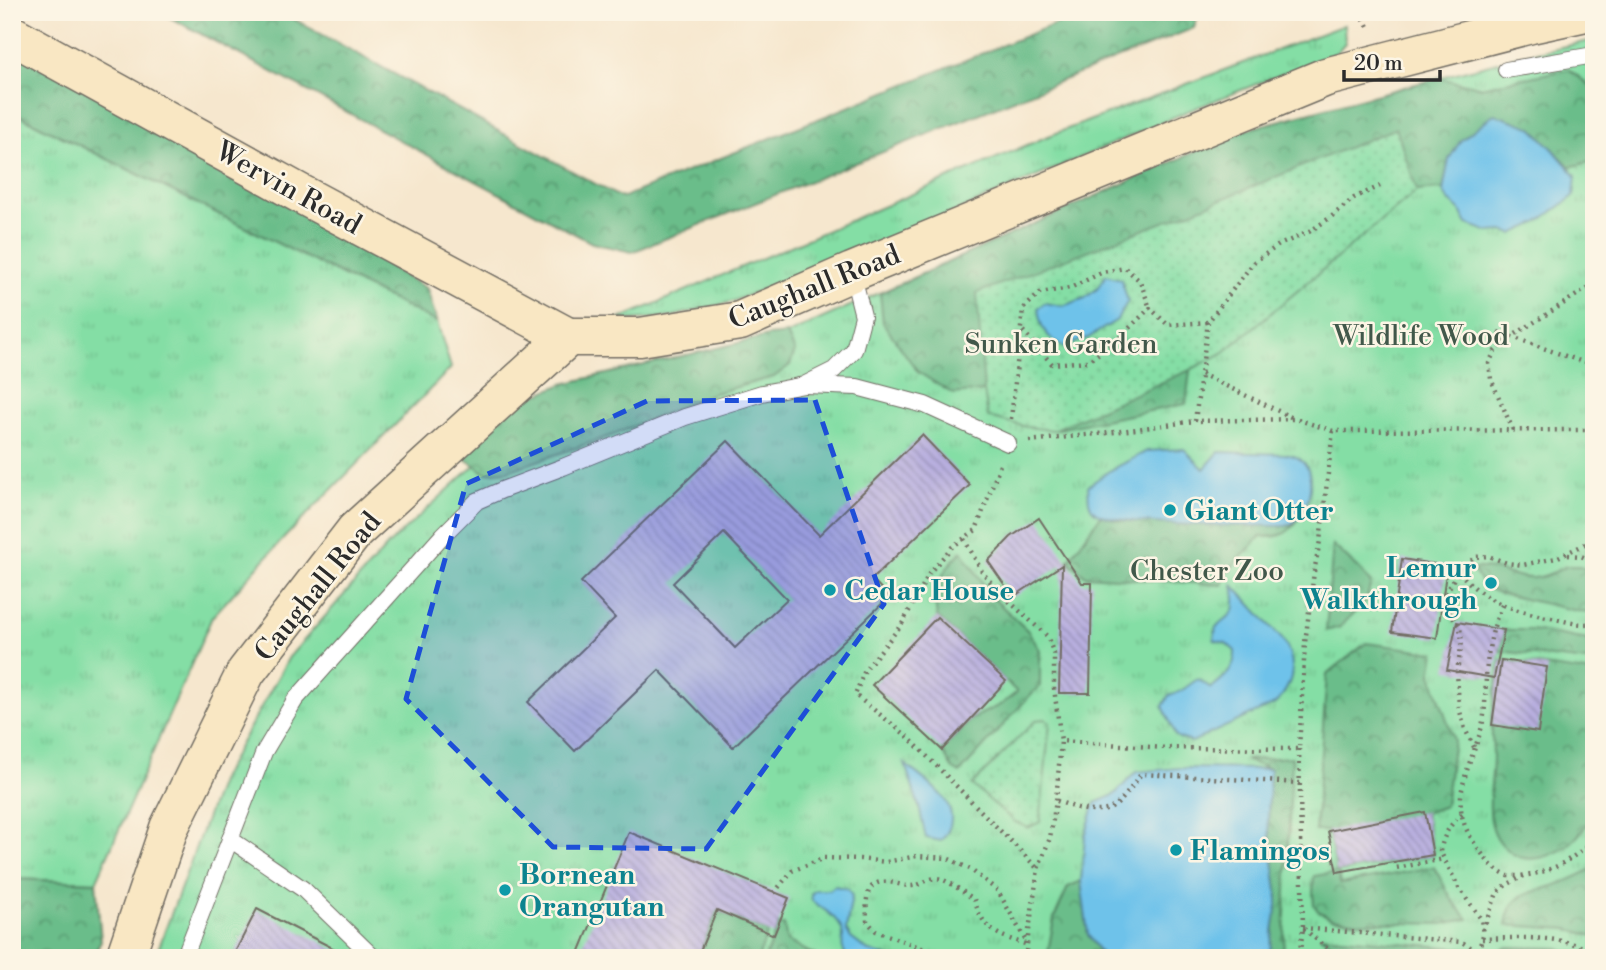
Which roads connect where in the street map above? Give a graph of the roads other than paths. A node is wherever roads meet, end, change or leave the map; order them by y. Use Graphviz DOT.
graph roads {
  1 [pos="1586,12"];
  2 [pos="12,35"];
  3 [pos="1594,55"];
  4 [pos="1506,69"];
  5 [pos="852,272"];
  6 [pos="568,337"];
  7 [pos="804,385"];
  8 [pos="1008,443"];
  9 [pos="230,839"];
  10 [pos="125,958"];
  11 [pos="184,958"];
  12 [pos="374,958"];
  1 -- 5 [label="street, Caughall Road"];
  2 -- 6 [label="street, Wervin Road"];
  3 -- 4 [label="lane"];
  5 -- 6 [label="street, Caughall Road"];
  5 -- 7 [label="lane"];
  6 -- 10 [label="street, Caughall Road"];
  7 -- 8 [label="lane"];
  7 -- 9 [label="lane"];
  9 -- 11 [label="lane"];
  9 -- 12 [label="lane"];
}
